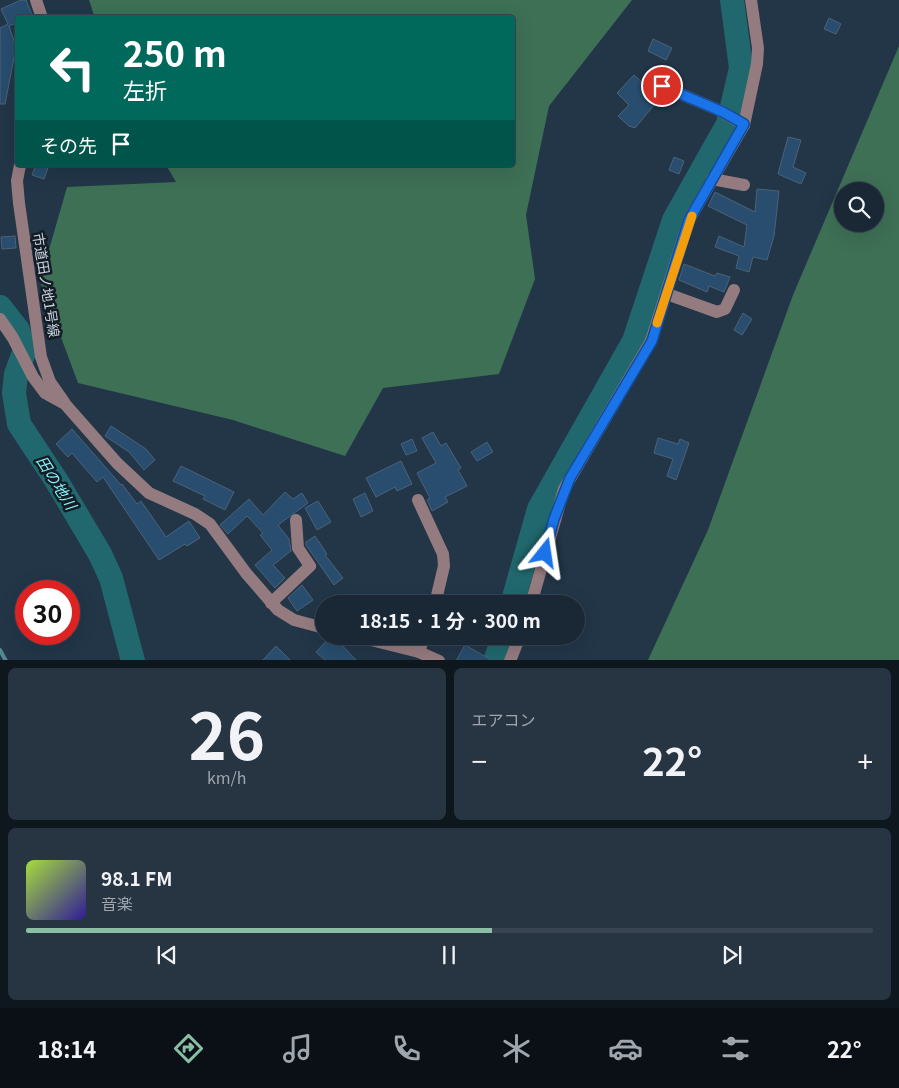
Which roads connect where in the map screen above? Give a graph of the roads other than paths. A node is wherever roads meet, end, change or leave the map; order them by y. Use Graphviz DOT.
graph roads {
  1 [pos="36,0"];
  2 [pos="751,0"];
  3 [pos="41,15"];
  4 [pos="662,86"];
  5 [pos="740,122"];
  6 [pos="20,167"];
  7 [pos="712,179"];
  8 [pos="744,185"];
  9 [pos="734,290"];
  10 [pos="667,294"];
  11 [pos="0,319"];
  12 [pos="65,404"];
  13 [pos="418,500"];
  14 [pos="296,520"];
  15 [pos="436,595"];
  16 [pos="534,595"];
  17 [pos="271,603"];
  18 [pos="315,626"];
  19 [pos="391,645"];
  20 [pos="421,645"];
  21 [pos="516,645"];
  22 [pos="419,652"];
  23 [pos="439,660"];
  24 [pos="510,660"];
  1 -- 3 [label="street"];
  2 -- 5 [label="street"];
  4 -- 5 [label="street"];
  5 -- 7 [label="street"];
  6 -- 12 [label="street, 市道田ノ地1号線"];
  7 -- 8 [label="street"];
  7 -- 10 [label="street"];
  9 -- 10 [label="street"];
  10 -- 16 [label="street"];
  11 -- 12 [label="street"];
  12 -- 17 [label="street"];
  13 -- 15 [label="street"];
  14 -- 17 [label="street"];
  17 -- 18 [label="street"];
  19 -- 22 [label="street"];
  20 -- 22 [label="street"];
  21 -- 24 [label="street"];
  22 -- 23 [label="street"];
}
